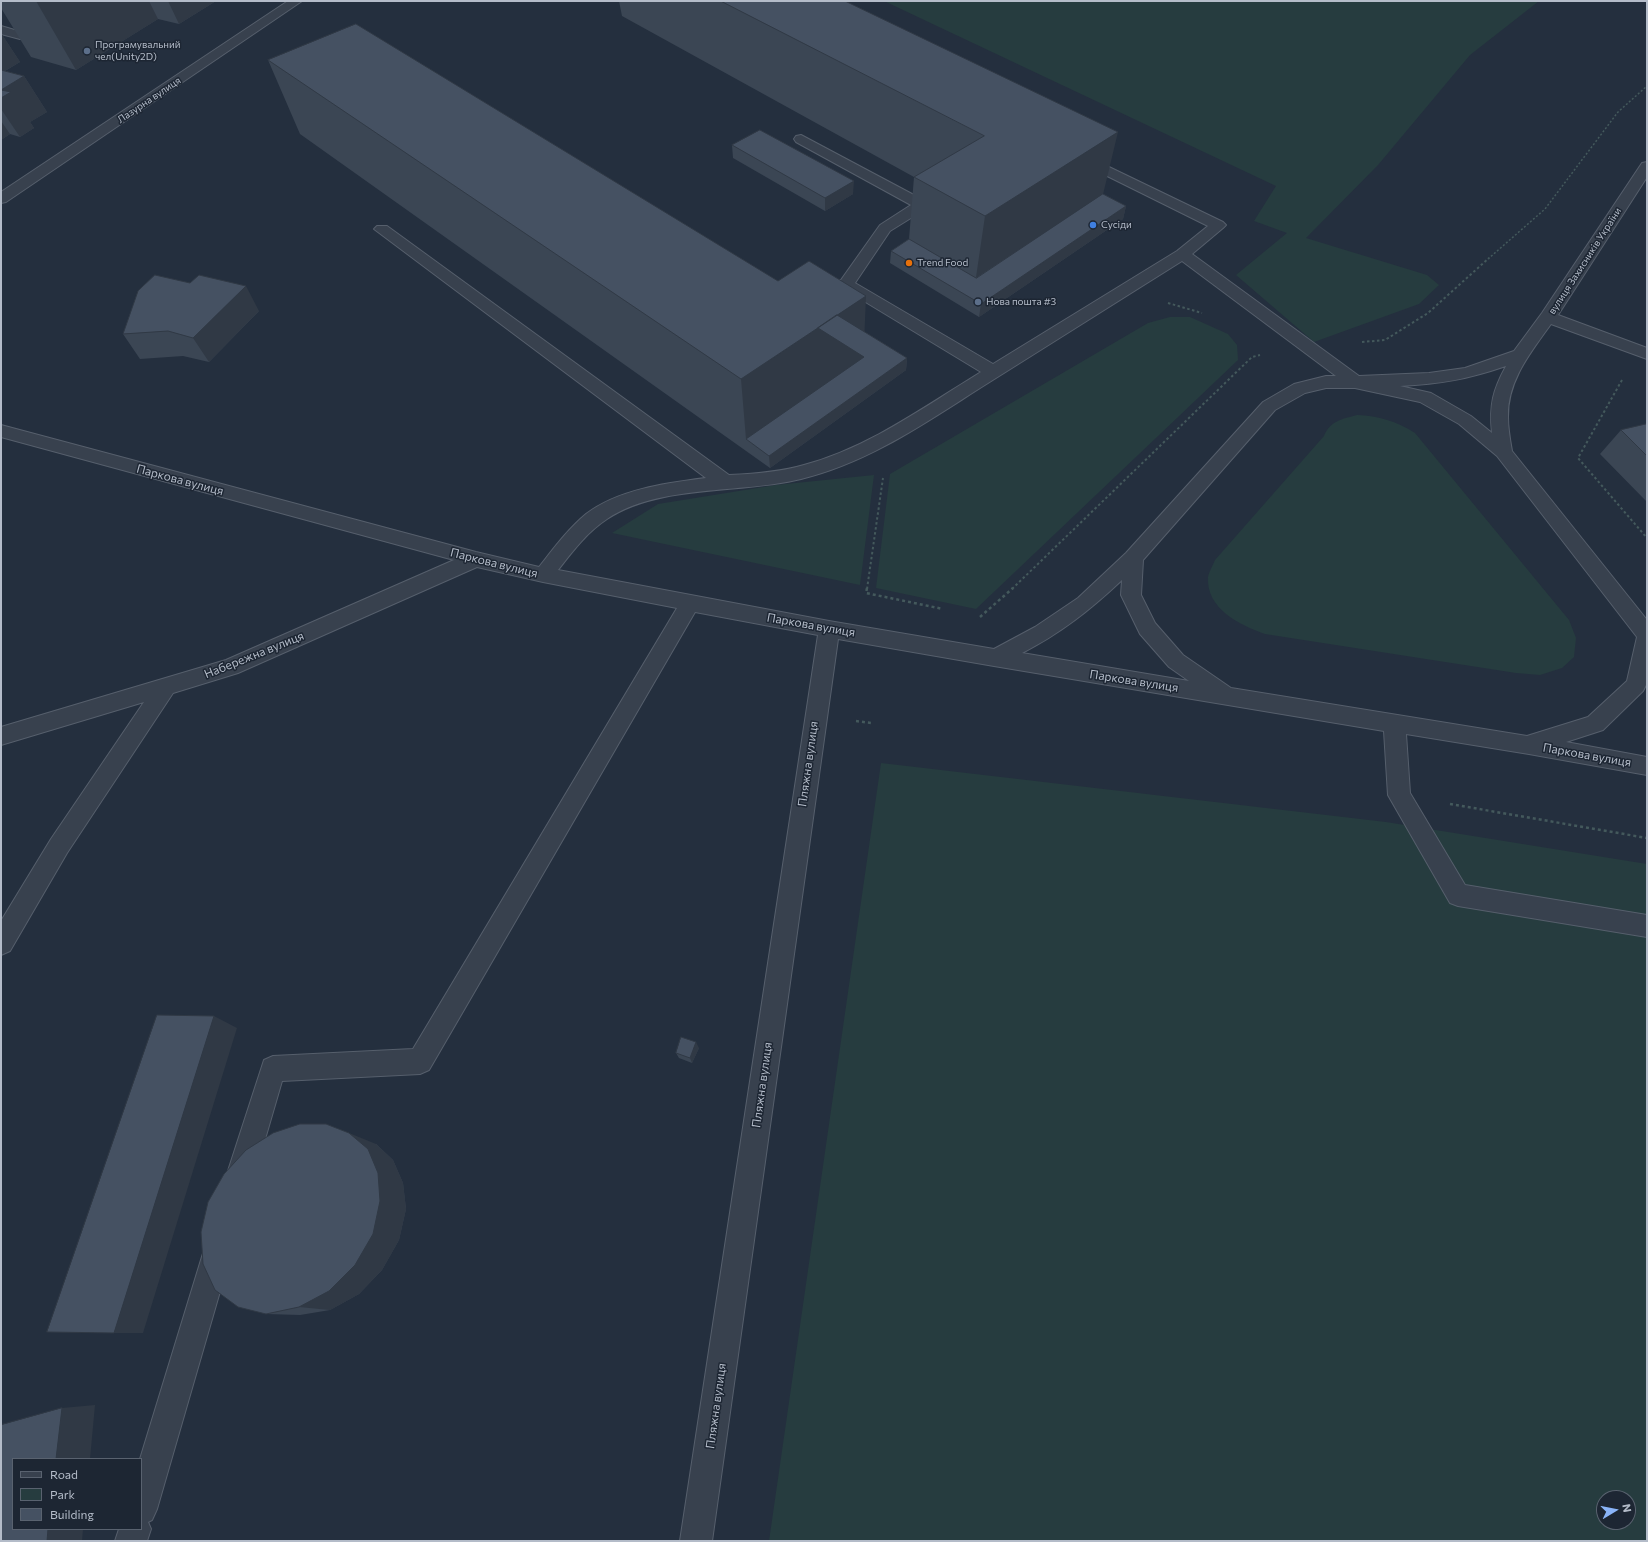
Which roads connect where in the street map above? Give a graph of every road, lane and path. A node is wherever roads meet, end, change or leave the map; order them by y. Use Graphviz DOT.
graph roads {
  1 [pos="81,1"];
  2 [pos="296,1"];
  3 [pos="1,30"];
  4 [pos="801,139"];
  5 [pos="1069,151"];
  6 [pos="1647,166"];
  7 [pos="1,199"];
  8 [pos="382,229"];
  9 [pos="1182,254"];
  10 [pos="846,284"];
  11 [pos="801,294"];
  12 [pos="1548,317"];
  13 [pos="1642,352"];
  14 [pos="1520,355"];
  15 [pos="993,372"];
  16 [pos="1355,382"];
  17 [pos="1,431"];
  18 [pos="889,437"];
  19 [pos="1503,452"];
  20 [pos="725,482"];
  21 [pos="1647,538"];
  22 [pos="1133,558"];
  23 [pos="476,559"];
  24 [pos="543,575"];
  25 [pos="690,603"];
  26 [pos="950,610"];
  27 [pos="973,615"];
  28 [pos="980,617"];
  29 [pos="829,629"];
  30 [pos="1647,636"];
  31 [pos="994,658"];
  32 [pos="165,688"];
  33 [pos="1226,696"];
  34 [pos="1394,723"];
  35 [pos="1,736"];
  36 [pos="1527,745"];
  37 [pos="1647,766"];
  38 [pos="1399,795"];
  39 [pos="1647,838"];
  40 [pos="1647,926"];
  41 [pos="1,943"];
  42 [pos="234,1198"];
  43 [pos="225,1228"];
  44 [pos="142,1506"];
  45 [pos="135,1530"];
  46 [pos="131,1541"];
  47 [pos="696,1541"];
  1 -- 3 [label="street"];
  2 -- 7 [label="street, Лазурна вулиця"];
  4 -- 10 [label="street"];
  5 -- 9 [label="street"];
  6 -- 12 [label="street, вулиця Захисників України"];
  8 -- 20 [label="street"];
  9 -- 15 [label="street"];
  9 -- 16 [label="street"];
  10 -- 11 [label="street"];
  10 -- 15 [label="street"];
  12 -- 13 [label="street"];
  12 -- 14 [label="street, вулиця Захисників України"];
  13 -- 21 [label="path"];
  14 -- 16 [label="street"];
  14 -- 19 [label="street, вулиця Захисників України"];
  15 -- 18 [label="street"];
  16 -- 19 [label="street"];
  16 -- 22 [label="street"];
  17 -- 23 [label="street, Паркова вулиця"];
  18 -- 20 [label="street"];
  18 -- 26 [label="path"];
  19 -- 30 [label="street"];
  20 -- 24 [label="street"];
  22 -- 31 [label="street"];
  22 -- 33 [label="street"];
  23 -- 24 [label="street, Паркова вулиця"];
  23 -- 32 [label="street, Набережна вулиця"];
  24 -- 25 [label="street, Паркова вулиця"];
  25 -- 29 [label="street, Паркова вулиця"];
  25 -- 42 [label="street"];
  27 -- 28 [label="path"];
  29 -- 31 [label="street, Паркова вулиця"];
  29 -- 47 [label="street, Пляжна вулиця"];
  30 -- 36 [label="street"];
  31 -- 33 [label="street, Паркова вулиця"];
  32 -- 35 [label="street, Набережна вулиця"];
  32 -- 41 [label="street"];
  33 -- 34 [label="street, Паркова вулиця"];
  34 -- 36 [label="street, Паркова вулиця"];
  34 -- 38 [label="street"];
  36 -- 37 [label="street, Паркова вулиця"];
  38 -- 39 [label="path"];
  38 -- 40 [label="street"];
  43 -- 44 [label="street"];
  45 -- 46 [label="street"];
}
